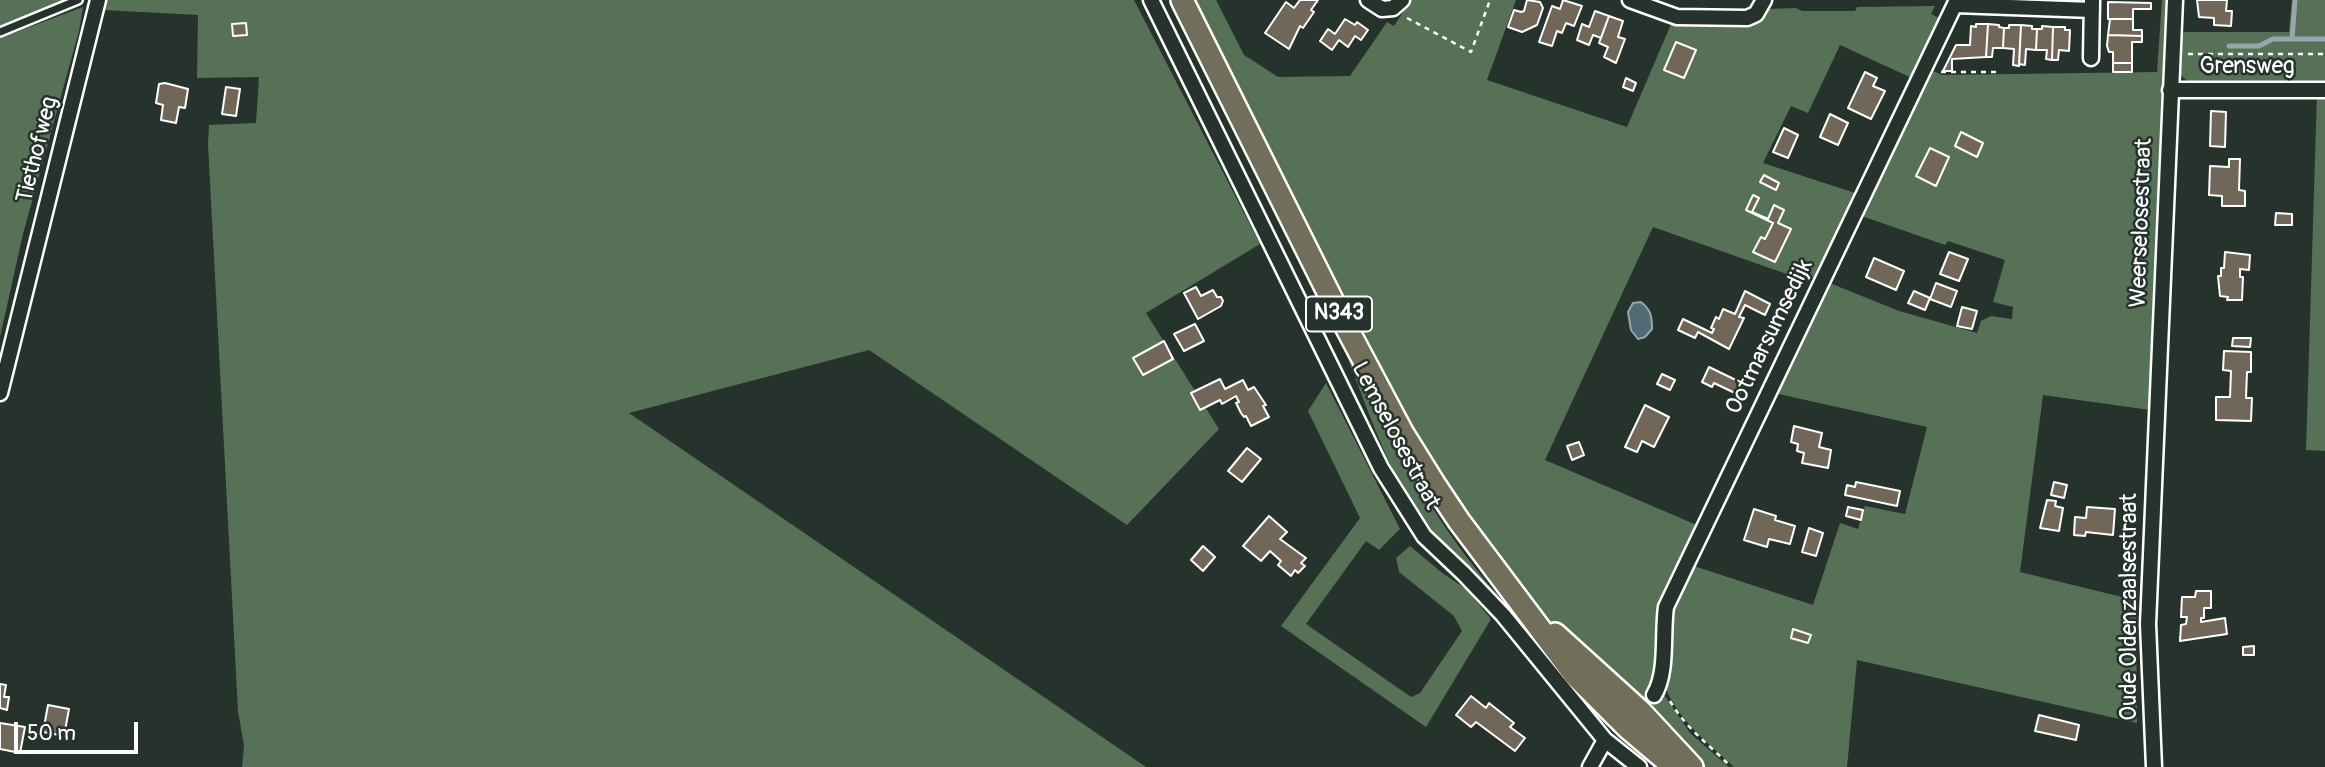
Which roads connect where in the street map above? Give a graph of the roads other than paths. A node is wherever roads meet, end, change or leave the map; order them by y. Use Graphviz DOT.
graph roads {
  1 [pos="78,0"];
  2 [pos="98,0"];
  3 [pos="1151,0"];
  4 [pos="1182,0"];
  5 [pos="1368,0"];
  6 [pos="1630,0"];
  7 [pos="1764,0"];
  8 [pos="2175,0"];
  9 [pos="1956,3"];
  10 [pos="1397,4"];
  11 [pos="2092,5"];
  12 [pos="0,32"];
  13 [pos="2091,58"];
  14 [pos="2170,90"];
  15 [pos="2325,90"];
  16 [pos="0,393"];
  17 [pos="2155,448"];
  18 [pos="1527,610"];
  19 [pos="1657,691"];
  20 [pos="1605,740"];
  21 [pos="1590,767"];
  22 [pos="1639,767"];
  23 [pos="1674,767"];
  24 [pos="1692,767"];
  25 [pos="2154,767"];
  1 -- 12 [label="lane"];
  2 -- 16 [label="street, Tiethofweg"];
  3 -- 20 [label="street, Lemselosestraat"];
  4 -- 18 [label="main road, N343"];
  5 -- 10 [label="street"];
  6 -- 7 [label="street"];
  8 -- 14 [label="street, Weerselosestraat"];
  9 -- 11 [label="street, Ootmarsumsedijk"];
  9 -- 19 [label="street, Ootmarsumsedijk"];
  11 -- 13 [label="street, Ootmarsumsedijk"];
  14 -- 15 [label="street, Grensweg"];
  14 -- 17 [label="street, Weerselosestraat"];
  17 -- 25 [label="street, Oude Oldenzaalsestraat"];
  18 -- 23 [label="main road, N343"];
  18 -- 24 [label="main road, N343"];
  20 -- 21 [label="street"];
  20 -- 22 [label="street, Lemselosestraat"];
}
